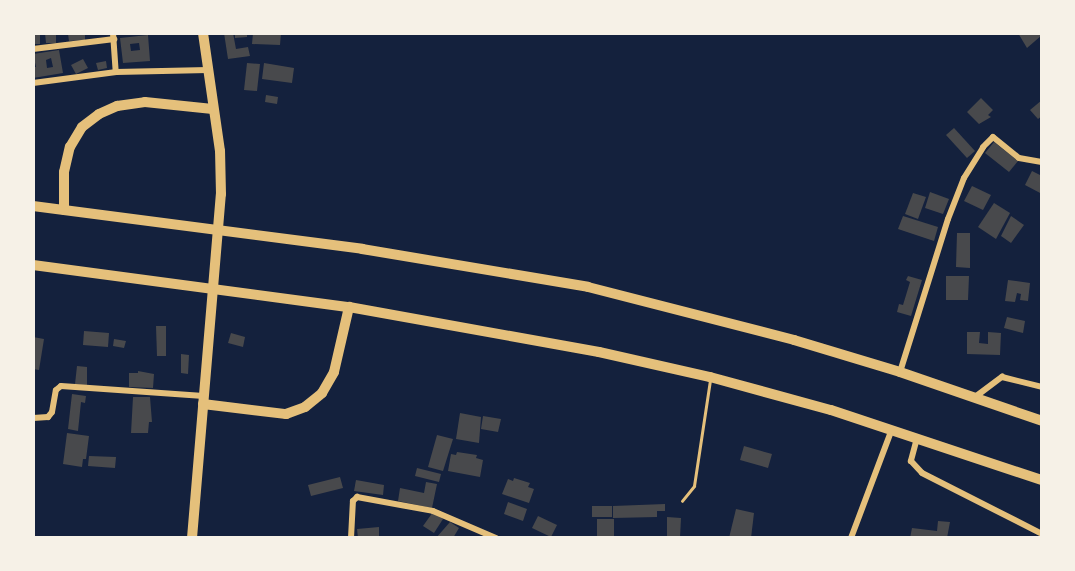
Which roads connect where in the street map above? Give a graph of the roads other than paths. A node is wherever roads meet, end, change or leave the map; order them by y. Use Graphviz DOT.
graph roads {
  1 [pos="203,33"];
  2 [pos="114,36"];
  3 [pos="33,49"];
  4 [pos="208,70"];
  5 [pos="116,72"];
  6 [pos="33,83"];
  7 [pos="214,108"];
  8 [pos="1042,162"];
  9 [pos="33,206"];
  10 [pos="64,210"];
  11 [pos="33,265"];
  12 [pos="349,307"];
  13 [pos="900,372"];
  14 [pos="710,377"];
  15 [pos="1042,387"];
  16 [pos="975,397"];
  17 [pos="204,400"];
  18 [pos="33,418"];
  19 [pos="1042,421"];
  20 [pos="892,429"];
  21 [pos="917,438"];
  22 [pos="1042,480"];
  23 [pos="682,501"];
  24 [pos="1027,529"];
  25 [pos="1042,534"];
  26 [pos="192,538"];
  27 [pos="351,538"];
  28 [pos="496,538"];
  29 [pos="851,538"];
  30 [pos="1024,538"];
  1 -- 4 [label="main road"];
  2 -- 3 [label="street"];
  2 -- 5 [label="street"];
  4 -- 5 [label="street"];
  4 -- 7 [label="main road"];
  5 -- 6 [label="street"];
  7 -- 10 [label="main road"];
  7 -- 17 [label="main road"];
  8 -- 13 [label="street"];
  9 -- 10 [label="main road"];
  10 -- 13 [label="main road"];
  11 -- 12 [label="main road"];
  12 -- 14 [label="main road"];
  12 -- 17 [label="main road"];
  13 -- 16 [label="main road"];
  14 -- 20 [label="main road"];
  14 -- 23 [label="lane"];
  15 -- 16 [label="street"];
  16 -- 19 [label="main road"];
  17 -- 18 [label="street"];
  17 -- 26 [label="main road"];
  20 -- 21 [label="main road"];
  20 -- 29 [label="street"];
  21 -- 22 [label="main road"];
  21 -- 24 [label="street"];
  24 -- 25 [label="street"];
  24 -- 30 [label="street"];
  27 -- 28 [label="street"];
}
